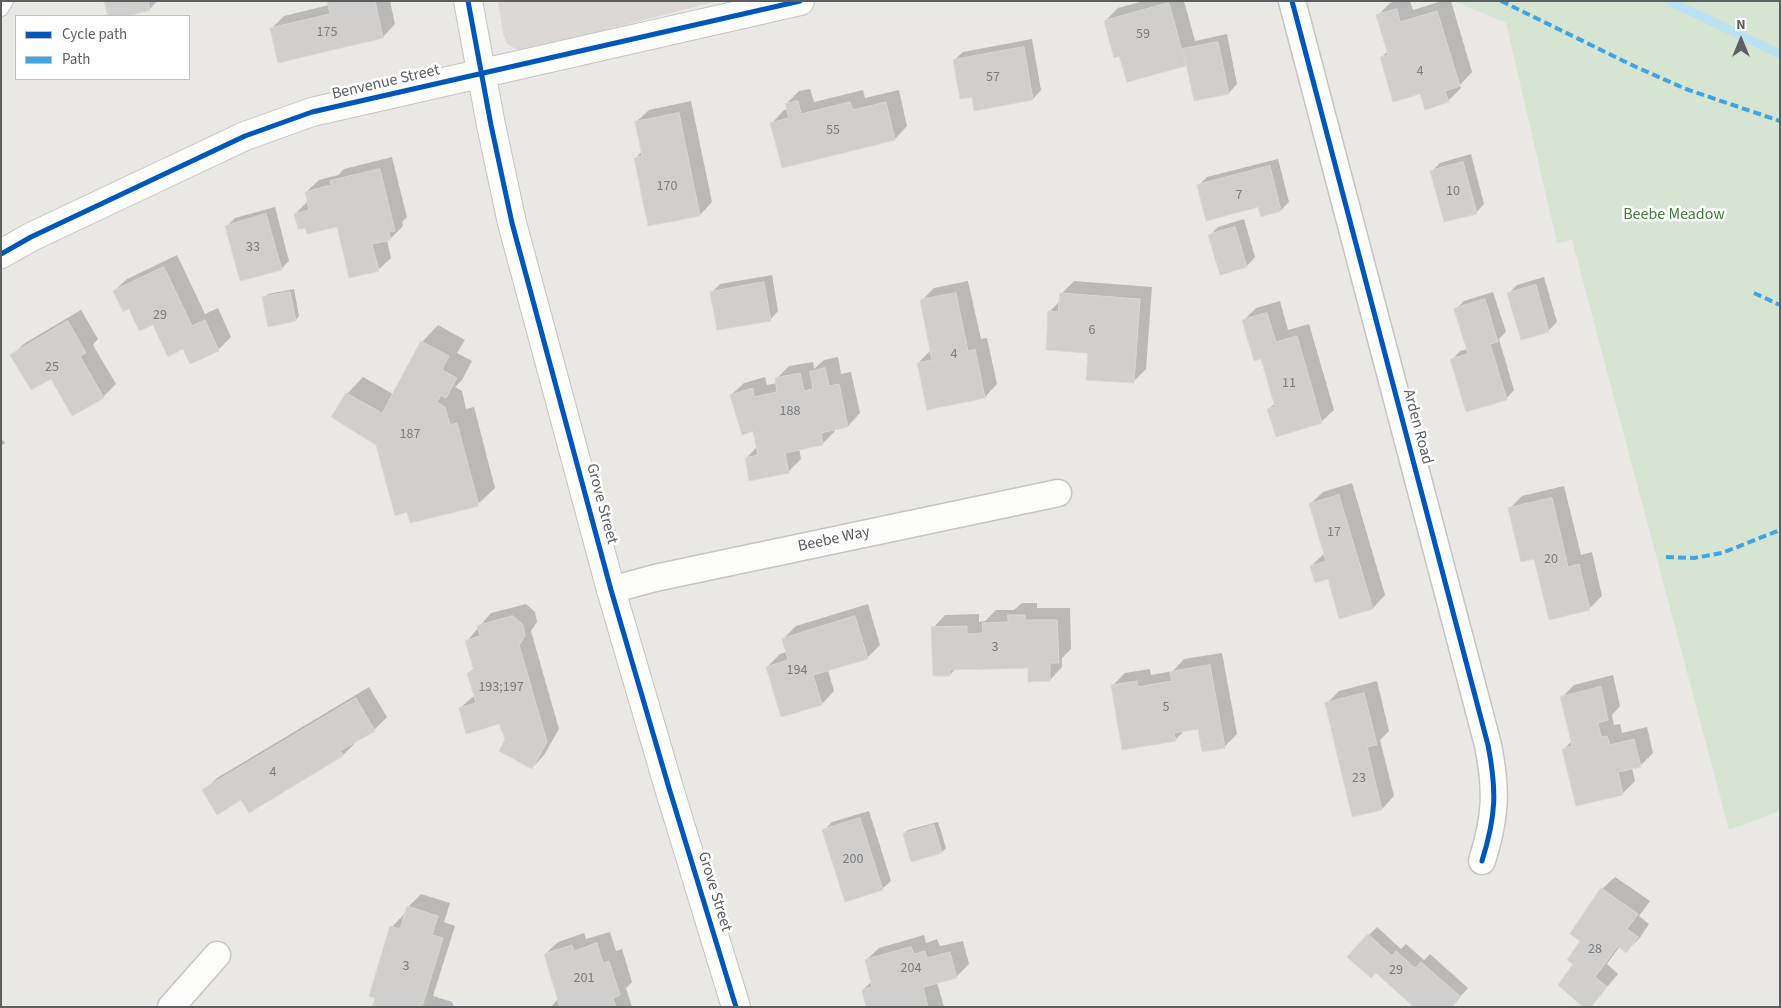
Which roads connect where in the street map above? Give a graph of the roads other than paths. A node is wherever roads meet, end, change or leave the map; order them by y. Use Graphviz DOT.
graph roads {
  1 [pos="6,1"];
  2 [pos="468,1"];
  3 [pos="800,1"];
  4 [pos="1292,1"];
  5 [pos="1,9"];
  6 [pos="481,74"];
  7 [pos="1,254"];
  8 [pos="1058,493"];
  9 [pos="611,590"];
  10 [pos="1482,861"];
  11 [pos="217,955"];
  12 [pos="172,1007"];
  13 [pos="736,1007"];
  1 -- 5 [label="lane"];
  2 -- 6 [label="street, Grove Street"];
  3 -- 6 [label="street, Benvenue Street"];
  4 -- 10 [label="street, Arden Road"];
  6 -- 7 [label="street, Benvenue Street"];
  6 -- 9 [label="street, Grove Street"];
  8 -- 9 [label="street, Beebe Way"];
  9 -- 13 [label="street, Grove Street"];
  11 -- 12 [label="street"];
}
